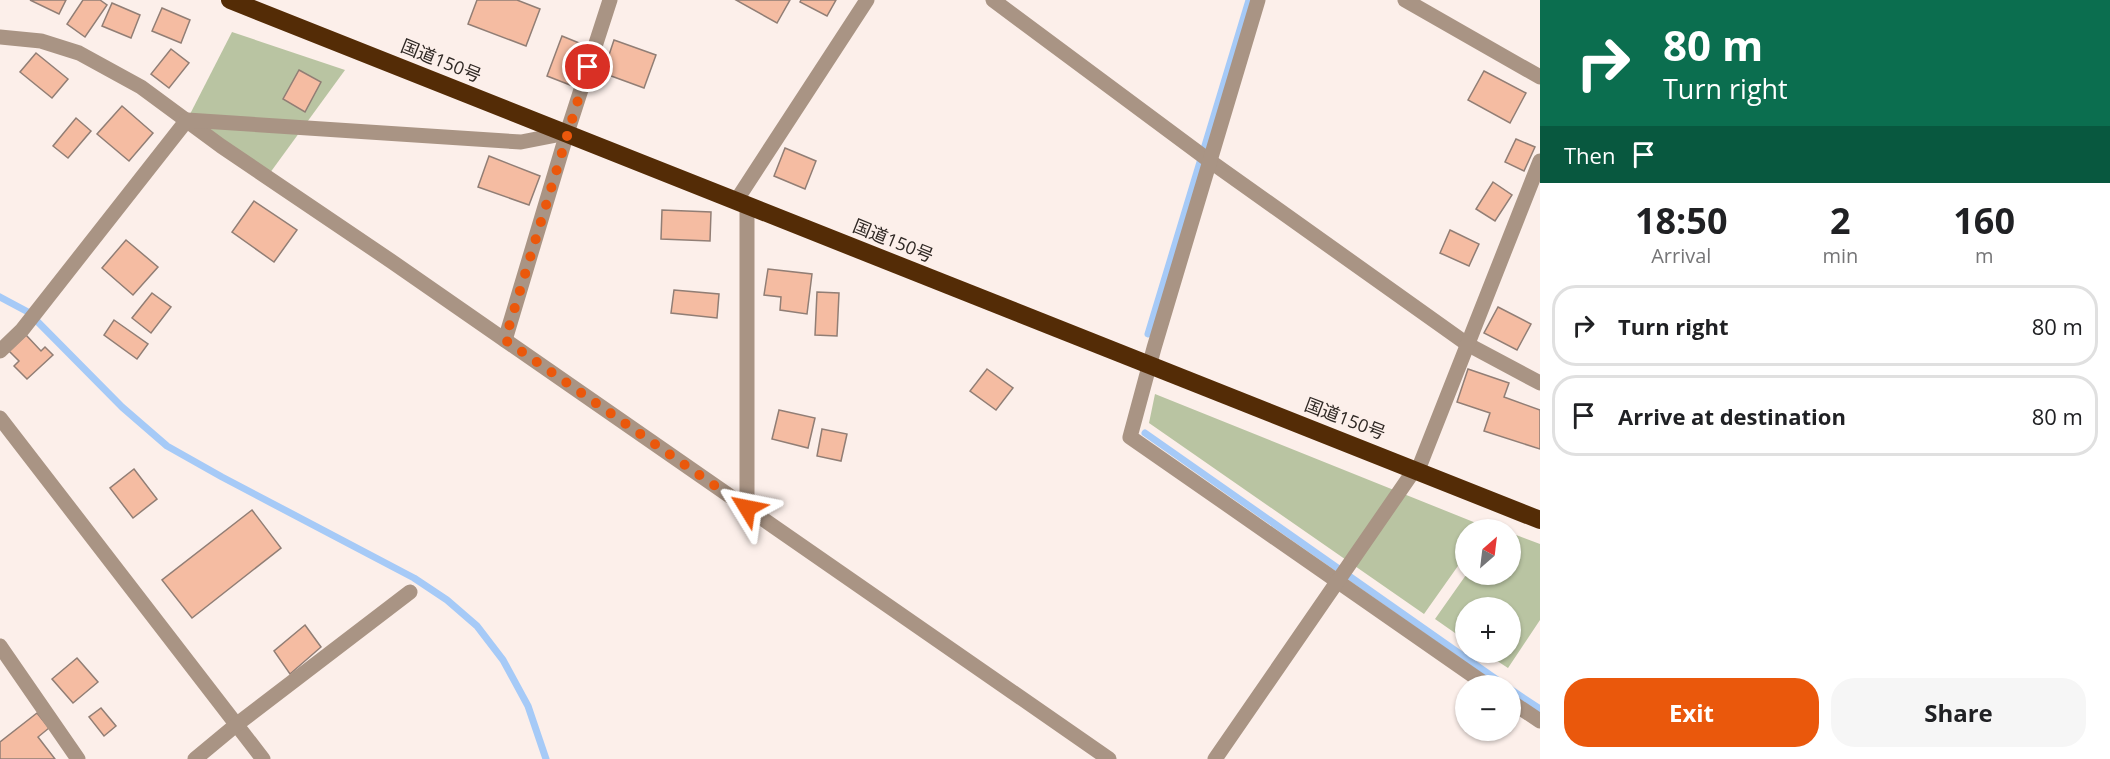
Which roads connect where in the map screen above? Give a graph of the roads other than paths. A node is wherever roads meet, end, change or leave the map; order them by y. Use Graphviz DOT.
graph roads {
  1 [pos="230,0"];
  2 [pos="610,0"];
  3 [pos="867,0"];
  4 [pos="993,0"];
  5 [pos="1258,0"];
  6 [pos="1405,0"];
  7 [pos="0,37"];
  8 [pos="1540,77"];
  9 [pos="187,120"];
  10 [pos="567,133"];
  11 [pos="1204,157"];
  12 [pos="1540,161"];
  13 [pos="741,203"];
  14 [pos="505,340"];
  15 [pos="1467,344"];
  16 [pos="0,351"];
  17 [pos="1149,364"];
  18 [pos="1540,383"];
  19 [pos="0,418"];
  20 [pos="1416,469"];
  21 [pos="747,508"];
  22 [pos="1540,520"];
  23 [pos="1338,582"];
  24 [pos="410,592"];
  25 [pos="0,646"];
  26 [pos="1472,675"];
  27 [pos="1521,709"];
  28 [pos="1540,722"];
  29 [pos="236,725"];
  30 [pos="78,759"];
  31 [pos="195,759"];
  32 [pos="262,759"];
  33 [pos="1109,759"];
  34 [pos="1215,759"];
  1 -- 10 [label="highway, 国道150号"];
  2 -- 10 [label="street"];
  3 -- 13 [label="street"];
  4 -- 11 [label="street"];
  5 -- 11 [label="street"];
  6 -- 8 [label="street"];
  7 -- 9 [label="street"];
  9 -- 10 [label="street"];
  9 -- 14 [label="street"];
  9 -- 16 [label="street"];
  10 -- 13 [label="highway, 国道150号"];
  10 -- 14 [label="street"];
  11 -- 15 [label="street"];
  11 -- 17 [label="street"];
  12 -- 15 [label="street"];
  13 -- 17 [label="highway, 国道150号"];
  13 -- 21 [label="street"];
  14 -- 21 [label="street"];
  15 -- 18 [label="street"];
  15 -- 20 [label="street"];
  17 -- 20 [label="highway, 国道150号"];
  17 -- 23 [label="street"];
  19 -- 29 [label="street"];
  20 -- 22 [label="highway, 国道150号"];
  20 -- 23 [label="street"];
  21 -- 33 [label="street"];
  23 -- 26 [label="street"];
  23 -- 34 [label="street"];
  24 -- 29 [label="street"];
  25 -- 30 [label="street"];
  27 -- 28 [label="street"];
  29 -- 31 [label="street"];
  29 -- 32 [label="street"];
}
